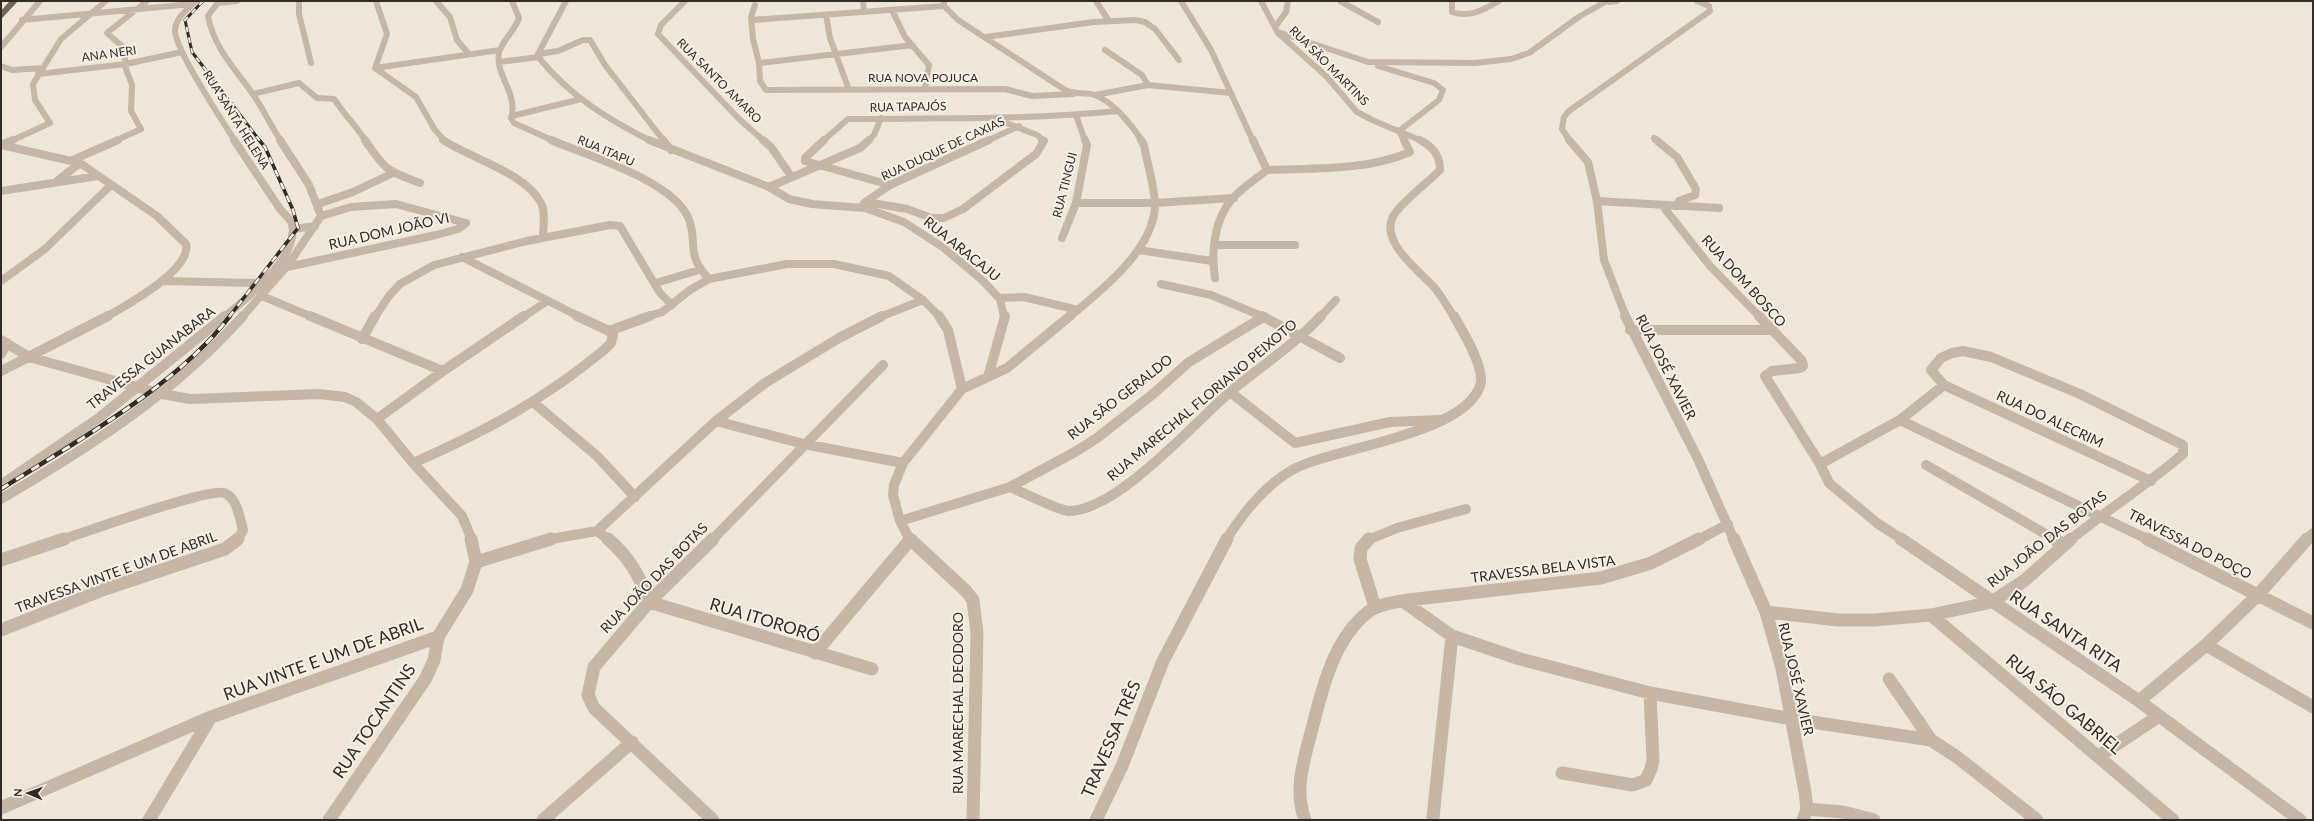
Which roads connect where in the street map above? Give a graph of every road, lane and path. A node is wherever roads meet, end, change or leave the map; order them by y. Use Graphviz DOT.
graph roads {
  1 [pos="14,1"];
  2 [pos="40,1"];
  3 [pos="106,1"];
  4 [pos="147,1"];
  5 [pos="237,1"];
  6 [pos="299,1"];
  7 [pos="376,1"];
  8 [pos="436,1"];
  9 [pos="512,1"];
  10 [pos="566,1"];
  11 [pos="685,1"];
  12 [pos="863,1"];
  13 [pos="1096,1"];
  14 [pos="1181,1"];
  15 [pos="1261,1"];
  16 [pos="1288,1"];
  17 [pos="1340,1"];
  18 [pos="1452,1"];
  19 [pos="1499,1"];
  20 [pos="1617,1"];
  21 [pos="1697,1"];
  22 [pos="194,2"];
  23 [pos="218,2"];
  24 [pos="1608,2"];
  25 [pos="944,3"];
  26 [pos="755,4"];
  27 [pos="135,9"];
  28 [pos="892,10"];
  29 [pos="864,12"];
  30 [pos="88,14"];
  31 [pos="1,15"];
  32 [pos="826,15"];
  33 [pos="22,20"];
  34 [pos="752,20"];
  35 [pos="1109,21"];
  36 [pos="1378,22"];
  37 [pos="1277,30"];
  38 [pos="986,37"];
  39 [pos="913,45"];
  40 [pos="1,47"];
  41 [pos="500,50"];
  42 [pos="1105,50"];
  43 [pos="182,52"];
  44 [pos="468,53"];
  45 [pos="836,55"];
  46 [pos="539,56"];
  47 [pos="1179,60"];
  48 [pos="499,62"];
  49 [pos="1368,62"];
  50 [pos="312,63"];
  51 [pos="759,63"];
  52 [pos="126,64"];
  53 [pos="1,66"];
  54 [pos="375,68"];
  55 [pos="40,71"];
  56 [pos="1148,85"];
  57 [pos="924,89"];
  58 [pos="849,90"];
  59 [pos="1231,92"];
  60 [pos="253,94"];
  61 [pos="1073,94"];
  62 [pos="1095,95"];
  63 [pos="581,99"];
  64 [pos="1118,111"];
  65 [pos="1076,115"];
  66 [pos="512,116"];
  67 [pos="1035,117"];
  68 [pos="881,118"];
  69 [pos="994,118"];
  70 [pos="1017,127"];
  71 [pos="1399,131"];
  72 [pos="1654,138"];
  73 [pos="1,145"];
  74 [pos="671,150"];
  75 [pos="77,161"];
  76 [pos="821,166"];
  77 [pos="1267,170"];
  78 [pos="393,173"];
  79 [pos="98,176"];
  80 [pos="791,176"];
  81 [pos="56,182"];
  82 [pos="420,183"];
  83 [pos="112,185"];
  84 [pos="890,185"];
  85 [pos="769,187"];
  86 [pos="1,191"];
  87 [pos="1234,198"];
  88 [pos="1597,201"];
  89 [pos="867,202"];
  90 [pos="1076,203"];
  91 [pos="1154,203"];
  92 [pos="318,204"];
  93 [pos="1662,205"];
  94 [pos="1676,206"];
  95 [pos="859,207"];
  96 [pos="1719,208"];
  97 [pos="321,216"];
  98 [pos="315,226"];
  99 [pos="293,229"];
  100 [pos="543,238"];
  101 [pos="1062,238"];
  102 [pos="1215,245"];
  103 [pos="1294,245"];
  104 [pos="1138,250"];
  105 [pos="462,257"];
  106 [pos="1212,261"];
  107 [pos="286,267"];
  108 [pos="699,270"];
  109 [pos="1215,278"];
  110 [pos="709,279"];
  111 [pos="1,281"];
  112 [pos="162,281"];
  113 [pos="262,283"];
  114 [pos="656,283"];
  115 [pos="1161,284"];
  116 [pos="262,296"];
  117 [pos="1000,298"];
  118 [pos="923,300"];
  119 [pos="1336,300"];
  120 [pos="546,302"];
  121 [pos="672,305"];
  122 [pos="1078,310"];
  123 [pos="1263,317"];
  124 [pos="1630,330"];
  125 [pos="1770,330"];
  126 [pos="609,331"];
  127 [pos="1300,338"];
  128 [pos="362,339"];
  129 [pos="4,342"];
  130 [pos="1,354"];
  131 [pos="29,357"];
  132 [pos="1340,358"];
  133 [pos="883,365"];
  134 [pos="1794,370"];
  135 [pos="1,371"];
  136 [pos="443,371"];
  137 [pos="988,377"];
  138 [pos="137,388"];
  139 [pos="1942,388"];
  140 [pos="962,389"];
  141 [pos="1230,392"];
  142 [pos="162,394"];
  143 [pos="534,403"];
  144 [pos="377,419"];
  145 [pos="1446,420"];
  146 [pos="1900,420"];
  147 [pos="716,421"];
  148 [pos="804,444"];
  149 [pos="413,463"];
  150 [pos="903,463"];
  151 [pos="1820,464"];
  152 [pos="1926,465"];
  153 [pos="2151,481"];
  154 [pos="1,485"];
  155 [pos="1010,487"];
  156 [pos="635,497"];
  157 [pos="1,499"];
  158 [pos="1466,509"];
  159 [pos="2100,516"];
  160 [pos="900,521"];
  161 [pos="1728,524"];
  162 [pos="597,531"];
  163 [pos="2313,533"];
  164 [pos="910,540"];
  165 [pos="2064,545"];
  166 [pos="1,560"];
  167 [pos="476,562"];
  168 [pos="2258,595"];
  169 [pos="649,602"];
  170 [pos="1404,602"];
  171 [pos="1992,602"];
  172 [pos="1375,607"];
  173 [pos="1766,612"];
  174 [pos="1931,615"];
  175 [pos="2313,623"];
  176 [pos="1,630"];
  177 [pos="1452,636"];
  178 [pos="438,637"];
  179 [pos="2206,645"];
  180 [pos="815,653"];
  181 [pos="872,669"];
  182 [pos="1889,679"];
  183 [pos="1650,693"];
  184 [pos="2139,701"];
  185 [pos="2313,706"];
  186 [pos="2159,716"];
  187 [pos="210,718"];
  188 [pos="1792,719"];
  189 [pos="1931,740"];
  190 [pos="632,742"];
  191 [pos="2099,756"];
  192 [pos="1562,773"];
  193 [pos="1,808"];
  194 [pos="1805,815"];
  195 [pos="1433,817"];
  196 [pos="149,820"];
  197 [pos="329,820"];
  198 [pos="543,820"];
  199 [pos="714,820"];
  200 [pos="973,820"];
  201 [pos="1096,820"];
  202 [pos="1305,820"];
  203 [pos="1874,820"];
  204 [pos="2037,820"];
  205 [pos="2173,820"];
  206 [pos="2300,820"];
  1 -- 31 [label="main road"];
  2 -- 33 [label="street"];
  3 -- 30 [label="street"];
  4 -- 27 [label="street"];
  5 -- 23 [label="street"];
  6 -- 50 [label="street"];
  7 -- 54 [label="street"];
  8 -- 44 [label="street"];
  9 -- 41 [label="street"];
  10 -- 46 [label="street"];
  11 -- 80 [label="street, RUA SANTO AMARO"];
  12 -- 29 [label="street"];
  13 -- 35 [label="street"];
  14 -- 59 [label="street"];
  15 -- 37 [label="street"];
  16 -- 37 [label="street"];
  17 -- 36 [label="street"];
  18 -- 19 [label="street"];
  20 -- 24 [label="street"];
  21 -- 88 [label="street, RUA JOSÉ XAVIER"];
  22 -- 27 [label="street"];
  22 -- 43 [label="street, RUA SANTA HELENA"];
  23 -- 60 [label="street"];
  24 -- 49 [label="street, RUA SÃO MARTINS"];
  25 -- 28 [label="street"];
  25 -- 38 [label="street"];
  26 -- 34 [label="street"];
  27 -- 30 [label="street"];
  27 -- 52 [label="street"];
  28 -- 29 [label="street"];
  28 -- 39 [label="street"];
  29 -- 32 [label="street"];
  30 -- 33 [label="street"];
  30 -- 55 [label="street"];
  32 -- 34 [label="street"];
  32 -- 45 [label="street"];
  33 -- 40 [label="street"];
  34 -- 51 [label="street"];
  35 -- 38 [label="street"];
  35 -- 47 [label="street"];
  37 -- 49 [label="street, RUA SÃO MARTINS"];
  37 -- 71 [label="street, RUA SÃO MARTINS"];
  38 -- 61 [label="street"];
  39 -- 45 [label="street"];
  39 -- 57 [label="street"];
  41 -- 44 [label="street"];
  41 -- 48 [label="street"];
  42 -- 56 [label="street"];
  43 -- 52 [label="street, ANA NERI"];
  43 -- 99 [label="street, RUA SANTA HELENA"];
  44 -- 54 [label="street"];
  45 -- 51 [label="street"];
  45 -- 58 [label="street"];
  46 -- 48 [label="street"];
  46 -- 63 [label="street, RUA ARACAJU"];
  46 -- 74 [label="street"];
  48 -- 66 [label="street"];
  49 -- 71 [label="street"];
  51 -- 58 [label="street, RUA NOVA POJUCA"];
  52 -- 55 [label="street, ANA NERI"];
  52 -- 75 [label="street"];
  53 -- 55 [label="street, ANA NERI"];
  54 -- 100 [label="street"];
  55 -- 73 [label="street"];
  56 -- 59 [label="street, RUA NOVA POJUCA"];
  56 -- 62 [label="street, RUA NOVA POJUCA"];
  57 -- 58 [label="street, RUA NOVA POJUCA"];
  57 -- 61 [label="street, RUA NOVA POJUCA"];
  59 -- 77 [label="street"];
  60 -- 78 [label="street"];
  60 -- 92 [label="street"];
  61 -- 62 [label="street, RUA NOVA POJUCA"];
  62 -- 64 [label="street"];
  63 -- 66 [label="street"];
  63 -- 74 [label="street, RUA ARACAJU"];
  64 -- 65 [label="street, RUA TAPAJÓS"];
  64 -- 91 [label="street"];
  65 -- 67 [label="street, RUA TAPAJÓS"];
  65 -- 90 [label="street, RUA TINGUI"];
  66 -- 108 [label="street, RUA ITAPU"];
  67 -- 69 [label="street, RUA TAPAJÓS"];
  67 -- 70 [label="street, RUA DUQUE DE CAXIAS"];
  68 -- 69 [label="street, RUA TAPAJÓS"];
  68 -- 76 [label="street"];
  68 -- 76 [label="street, RUA TAPAJÓS"];
  69 -- 70 [label="street"];
  70 -- 84 [label="street, RUA DUQUE DE CAXIAS"];
  70 -- 89 [label="street"];
  71 -- 77 [label="street"];
  71 -- 145 [label="street, RUA SÃO MARTINS"];
  72 -- 94 [label="street"];
  73 -- 75 [label="street"];
  74 -- 85 [label="street, RUA ARACAJU"];
  75 -- 79 [label="street"];
  75 -- 81 [label="street"];
  76 -- 80 [label="street"];
  76 -- 84 [label="street, RUA TAPAJÓS"];
  77 -- 87 [label="street"];
  78 -- 82 [label="street"];
  78 -- 92 [label="street"];
  79 -- 81 [label="street"];
  79 -- 83 [label="street"];
  80 -- 85 [label="street"];
  81 -- 86 [label="street"];
  83 -- 111 [label="street"];
  83 -- 112 [label="street"];
  84 -- 89 [label="street, RUA DUQUE DE CAXIAS"];
  85 -- 95 [label="street, RUA ARACAJU"];
  87 -- 91 [label="street"];
  87 -- 102 [label="street"];
  88 -- 93 [label="street"];
  88 -- 124 [label="street, RUA JOSÉ XAVIER"];
  89 -- 95 [label="street, RUA DUQUE DE CAXIAS"];
  90 -- 91 [label="street"];
  90 -- 101 [label="street, RUA TINGUI"];
  91 -- 104 [label="street"];
  92 -- 97 [label="street"];
  93 -- 94 [label="street"];
  93 -- 125 [label="street, RUA DOM BOSCO"];
  94 -- 96 [label="street"];
  95 -- 117 [label="street, RUA ARACAJU"];
  97 -- 98 [label="street"];
  97 -- 107 [label="street, RUA DOM JOÃO VI"];
  98 -- 99 [label="street"];
  98 -- 107 [label="street"];
  99 -- 113 [label="street, TRAVESSA GUANABARA"];
  100 -- 105 [label="street"];
  100 -- 114 [label="street"];
  102 -- 103 [label="street"];
  102 -- 106 [label="street"];
  104 -- 106 [label="street"];
  104 -- 122 [label="street"];
  105 -- 120 [label="street"];
  105 -- 128 [label="street"];
  106 -- 109 [label="street"];
  107 -- 116 [label="street"];
  108 -- 110 [label="street"];
  108 -- 114 [label="street"];
  110 -- 118 [label="street"];
  110 -- 121 [label="street"];
  112 -- 113 [label="street"];
  112 -- 131 [label="street"];
  113 -- 138 [label="street, TRAVESSA GUANABARA"];
  114 -- 121 [label="street"];
  115 -- 123 [label="street"];
  116 -- 128 [label="street"];
  116 -- 142 [label="street"];
  117 -- 122 [label="street"];
  117 -- 137 [label="street, RUA ARACAJU"];
  118 -- 140 [label="street"];
  118 -- 147 [label="street"];
  119 -- 127 [label="street, RUA MARECHAL FLORIANO PEIXOTO"];
  120 -- 126 [label="street"];
  120 -- 136 [label="street"];
  121 -- 126 [label="street"];
  122 -- 137 [label="street"];
  123 -- 127 [label="street"];
  123 -- 155 [label="street, RUA SÃO GERALDO"];
  124 -- 125 [label="street"];
  124 -- 161 [label="street, RUA JOSÉ XAVIER"];
  125 -- 134 [label="street, RUA DOM BOSCO"];
  126 -- 143 [label="street"];
  127 -- 132 [label="street"];
  127 -- 141 [label="street, RUA MARECHAL FLORIANO PEIXOTO"];
  128 -- 136 [label="street"];
  129 -- 130 [label="street"];
  129 -- 131 [label="street, RUA VINTE E UM DE ABRIL"];
  131 -- 135 [label="street"];
  131 -- 138 [label="street, RUA VINTE E UM DE ABRIL"];
  133 -- 148 [label="street, RUA JOÃO DAS BOTAS"];
  134 -- 151 [label="street, RUA SANTA RITA"];
  136 -- 144 [label="street"];
  137 -- 140 [label="street"];
  138 -- 142 [label="street, RUA VINTE E UM DE ABRIL"];
  138 -- 154 [label="street, TRAVESSA GUANABARA"];
  139 -- 146 [label="street"];
  139 -- 153 [label="street, RUA DO ALECRIM"];
  139 -- 153 [label="street, RUA JOÃO DAS BOTAS"];
  140 -- 150 [label="street, RUA MARECHAL DEODORO"];
  141 -- 145 [label="street"];
  141 -- 155 [label="street, RUA MARECHAL FLORIANO PEIXOTO"];
  142 -- 144 [label="street, RUA VINTE E UM DE ABRIL"];
  142 -- 157 [label="street"];
  143 -- 149 [label="street"];
  143 -- 156 [label="street"];
  144 -- 149 [label="street, RUA VINTE E UM DE ABRIL"];
  145 -- 201 [label="street, TRAVESSA TRÊS"];
  146 -- 151 [label="street"];
  146 -- 159 [label="street, TRAVESSA DO POÇO"];
  147 -- 148 [label="street"];
  147 -- 156 [label="street"];
  148 -- 150 [label="street"];
  148 -- 169 [label="street, RUA JOÃO DAS BOTAS"];
  149 -- 167 [label="street, RUA VINTE E UM DE ABRIL"];
  150 -- 160 [label="street, RUA MARECHAL DEODORO"];
  151 -- 171 [label="street, RUA SANTA RITA"];
  152 -- 165 [label="street"];
  153 -- 159 [label="street, RUA JOÃO DAS BOTAS"];
  155 -- 160 [label="street, RUA SÃO GERALDO"];
  156 -- 162 [label="street"];
  158 -- 172 [label="street"];
  159 -- 165 [label="street, RUA JOÃO DAS BOTAS"];
  159 -- 168 [label="street, TRAVESSA DO POÇO"];
  160 -- 164 [label="street, RUA MARECHAL DEODORO"];
  161 -- 170 [label="street, TRAVESSA BELA VISTA"];
  161 -- 173 [label="street, RUA JOSÉ XAVIER"];
  162 -- 167 [label="street"];
  162 -- 169 [label="street"];
  163 -- 168 [label="street"];
  164 -- 180 [label="street"];
  164 -- 200 [label="street, RUA MARECHAL DEODORO"];
  165 -- 171 [label="street, RUA JOÃO DAS BOTAS"];
  166 -- 176 [label="street, TRAVESSA VINTE E UM DE ABRIL"];
  167 -- 178 [label="street, RUA VINTE E UM DE ABRIL"];
  168 -- 175 [label="street, TRAVESSA DO POÇO"];
  168 -- 179 [label="street"];
  169 -- 180 [label="street, RUA ITORORÓ"];
  169 -- 190 [label="street, RUA JOÃO DAS BOTAS"];
  170 -- 172 [label="street, TRAVESSA BELA VISTA"];
  170 -- 177 [label="street"];
  171 -- 174 [label="street, RUA JOÃO DAS BOTAS"];
  171 -- 184 [label="street, RUA SANTA RITA"];
  172 -- 202 [label="street"];
  173 -- 174 [label="street, RUA JOÃO DAS BOTAS"];
  173 -- 188 [label="street, RUA JOSÉ XAVIER"];
  174 -- 191 [label="street, RUA SÃO GABRIEL"];
  177 -- 183 [label="street"];
  177 -- 195 [label="street"];
  178 -- 187 [label="street, RUA VINTE E UM DE ABRIL"];
  178 -- 197 [label="street, RUA TOCANTINS"];
  179 -- 184 [label="street"];
  179 -- 185 [label="street"];
  180 -- 181 [label="street, RUA ITORORÓ"];
  182 -- 189 [label="street"];
  183 -- 188 [label="street"];
  183 -- 192 [label="street"];
  184 -- 186 [label="street, RUA SANTA RITA"];
  186 -- 191 [label="street"];
  186 -- 206 [label="street, RUA SANTA RITA"];
  187 -- 193 [label="street, RUA VINTE E UM DE ABRIL"];
  187 -- 196 [label="street"];
  188 -- 189 [label="street"];
  188 -- 194 [label="street, RUA JOSÉ XAVIER"];
  189 -- 204 [label="street"];
  190 -- 198 [label="street"];
  190 -- 199 [label="street, RUA JOÃO DAS BOTAS"];
  191 -- 205 [label="street, RUA SÃO GABRIEL"];
  194 -- 203 [label="street"];
}
